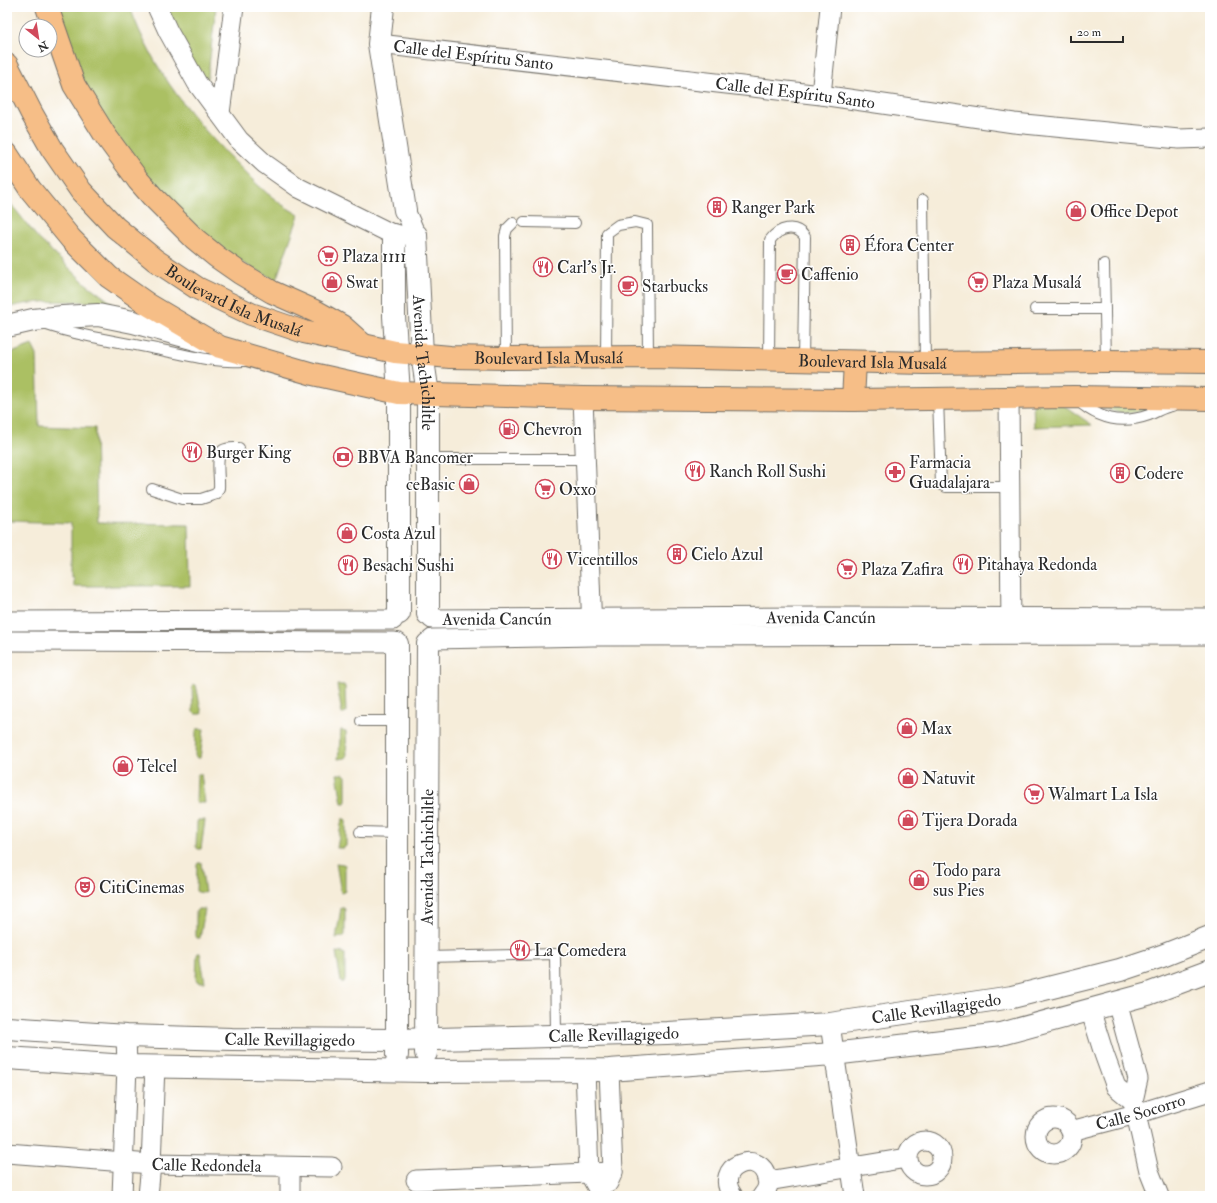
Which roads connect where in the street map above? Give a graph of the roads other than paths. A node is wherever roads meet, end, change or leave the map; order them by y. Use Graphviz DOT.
graph roads {
  1 [pos="47,7"];
  2 [pos="157,7"];
  3 [pos="234,7"];
  4 [pos="383,7"];
  5 [pos="830,7"];
  6 [pos="379,44"];
  7 [pos="7,65"];
  8 [pos="821,95"];
  9 [pos="220,114"];
  10 [pos="1210,138"];
  11 [pos="7,154"];
  12 [pos="923,200"];
  13 [pos="405,210"];
  14 [pos="524,222"];
  15 [pos="513,223"];
  16 [pos="575,223"];
  17 [pos="394,235"];
  18 [pos="416,235"];
  19 [pos="1104,264"];
  20 [pos="1035,309"];
  21 [pos="1105,309"];
  22 [pos="33,320"];
  23 [pos="7,326"];
  24 [pos="363,346"];
  25 [pos="220,347"];
  26 [pos="395,352"];
  27 [pos="422,354"];
  28 [pos="606,357"];
  29 [pos="506,358"];
  30 [pos="648,358"];
  31 [pos="262,360"];
  32 [pos="769,360"];
  33 [pos="803,361"];
  34 [pos="1106,361"];
  35 [pos="855,362"];
  36 [pos="1210,362"];
  37 [pos="926,363"];
  38 [pos="399,393"];
  39 [pos="428,394"];
  40 [pos="1009,397"];
  41 [pos="583,398"];
  42 [pos="938,398"];
  43 [pos="1210,399"];
  44 [pos="853,400"];
  45 [pos="1172,402"];
  46 [pos="1210,406"];
  47 [pos="239,448"];
  48 [pos="428,459"];
  49 [pos="586,459"];
  50 [pos="1009,487"];
  51 [pos="152,489"];
  52 [pos="396,616"];
  53 [pos="1210,618"];
  54 [pos="7,621"];
  55 [pos="592,627"];
  56 [pos="1011,627"];
  57 [pos="430,629"];
  58 [pos="1210,635"];
  59 [pos="7,641"];
  60 [pos="396,643"];
  61 [pos="361,721"];
  62 [pos="397,721"];
  63 [pos="360,832"];
  64 [pos="397,833"];
  65 [pos="1210,937"];
  66 [pos="426,957"];
  67 [pos="1210,971"];
  68 [pos="1117,1002"];
  69 [pos="1090,1009"];
  70 [pos="830,1024"];
  71 [pos="7,1028"];
  72 [pos="126,1036"];
  73 [pos="556,1036"];
  74 [pos="426,1039"];
  75 [pos="397,1040"];
  76 [pos="833,1054"];
  77 [pos="7,1058"];
  78 [pos="128,1066"];
  79 [pos="155,1066"];
  80 [pos="396,1070"];
  81 [pos="426,1070"];
  82 [pos="585,1070"];
  83 [pos="609,1070"];
  84 [pos="1210,1091"];
  85 [pos="1134,1107"];
  86 [pos="1071,1131"];
  87 [pos="7,1152"];
  88 [pos="908,1158"];
  89 [pos="124,1161"];
  90 [pos="151,1164"];
  91 [pos="290,1167"];
  92 [pos="332,1168"];
  93 [pos="852,1168"];
  94 [pos="613,1172"];
  95 [pos="590,1173"];
  96 [pos="416,1180"];
  97 [pos="765,1188"];
  98 [pos="122,1196"];
  99 [pos="148,1196"];
  100 [pos="290,1196"];
  101 [pos="603,1196"];
  102 [pos="733,1196"];
  103 [pos="855,1196"];
  104 [pos="1159,1196"];
  1 -- 24 [label="main road"];
  2 -- 9 [label="street"];
  3 -- 9 [label="street"];
  4 -- 6 [label="street, Avenida Tachichiltle"];
  5 -- 8 [label="street"];
  6 -- 8 [label="street, Calle del Espíritu Santo"];
  6 -- 13 [label="street, Avenida Tachichiltle"];
  7 -- 24 [label="main road, Boulevard Isla Musalá"];
  8 -- 10 [label="street, Calle del Espíritu Santo"];
  9 -- 17 [label="street"];
  11 -- 25 [label="main road, Boulevard Isla Musalá"];
  12 -- 37 [label="lane"];
  13 -- 17 [label="street, Avenida Tachichiltle"];
  13 -- 18 [label="street, Avenida Tachichiltle"];
  14 -- 16 [label="lane"];
  15 -- 29 [label="lane"];
  17 -- 18 [label="street"];
  17 -- 26 [label="street, Avenida Tachichiltle"];
  18 -- 27 [label="street, Avenida Tachichiltle"];
  19 -- 21 [label="lane"];
  20 -- 21 [label="lane"];
  21 -- 34 [label="lane"];
  22 -- 23 [label="street"];
  22 -- 25 [label="street"];
  22 -- 31 [label="lane"];
  24 -- 26 [label="main road, Boulevard Isla Musalá"];
  25 -- 31 [label="main road, Boulevard Isla Musalá"];
  26 -- 27 [label="main road, Boulevard Isla Musalá"];
  26 -- 38 [label="street, Avenida Tachichiltle"];
  27 -- 29 [label="main road, Boulevard Isla Musalá"];
  27 -- 39 [label="street, Avenida Tachichiltle"];
  28 -- 29 [label="main road, Boulevard Isla Musalá"];
  28 -- 30 [label="main road, Boulevard Isla Musalá"];
  28 -- 30 [label="lane"];
  30 -- 32 [label="main road, Boulevard Isla Musalá"];
  31 -- 38 [label="main road, Boulevard Isla Musalá"];
  32 -- 33 [label="main road, Boulevard Isla Musalá"];
  32 -- 33 [label="lane"];
  33 -- 35 [label="main road, Boulevard Isla Musalá"];
  34 -- 36 [label="main road, Boulevard Isla Musalá"];
  34 -- 37 [label="main road, Boulevard Isla Musalá"];
  35 -- 37 [label="main road, Boulevard Isla Musalá"];
  35 -- 44 [label="main road"];
  38 -- 39 [label="main road, Boulevard Isla Musalá"];
  38 -- 52 [label="street, Avenida Tachichiltle"];
  39 -- 41 [label="main road, Boulevard Isla Musalá"];
  39 -- 48 [label="street, Avenida Tachichiltle"];
  40 -- 42 [label="main road, Boulevard Isla Musalá"];
  40 -- 45 [label="main road, Boulevard Isla Musalá"];
  40 -- 50 [label="street"];
  41 -- 44 [label="main road, Boulevard Isla Musalá"];
  41 -- 49 [label="street"];
  42 -- 44 [label="main road, Boulevard Isla Musalá"];
  42 -- 50 [label="lane"];
  43 -- 45 [label="main road, Boulevard Isla Musalá"];
  45 -- 46 [label="lane"];
  47 -- 51 [label="lane"];
  48 -- 49 [label="lane"];
  48 -- 57 [label="street, Avenida Tachichiltle"];
  49 -- 55 [label="street"];
  50 -- 56 [label="street"];
  52 -- 54 [label="street"];
  52 -- 57 [label="street"];
  52 -- 60 [label="street"];
  53 -- 56 [label="street, Avenida Cancún"];
  55 -- 56 [label="street, Avenida Cancún"];
  55 -- 57 [label="street, Avenida Cancún"];
  56 -- 58 [label="street, Avenida Cancún"];
  57 -- 60 [label="street"];
  57 -- 66 [label="street, Avenida Tachichiltle"];
  59 -- 60 [label="street"];
  60 -- 62 [label="street, Avenida Tachichiltle"];
  61 -- 62 [label="lane"];
  62 -- 64 [label="street, Avenida Tachichiltle"];
  63 -- 64 [label="lane"];
  64 -- 75 [label="street, Avenida Tachichiltle"];
  65 -- 70 [label="street, Calle Revillagigedo"];
  66 -- 73 [label="lane"];
  66 -- 74 [label="street, Avenida Tachichiltle"];
  67 -- 68 [label="street, Calle Revillagigedo"];
  68 -- 69 [label="street, Calle Revillagigedo"];
  68 -- 85 [label="street"];
  69 -- 76 [label="street, Calle Revillagigedo"];
  69 -- 85 [label="street"];
  70 -- 73 [label="street, Calle Revillagigedo"];
  70 -- 76 [label="street"];
  71 -- 72 [label="street, Calle Revillagigedo"];
  72 -- 75 [label="street, Calle Revillagigedo"];
  72 -- 78 [label="street"];
  73 -- 74 [label="street, Calle Revillagigedo"];
  74 -- 75 [label="street, Calle Revillagigedo"];
  74 -- 81 [label="street, Avenida Tachichiltle"];
  75 -- 80 [label="street, Avenida Tachichiltle"];
  76 -- 83 [label="street, Calle Revillagigedo"];
  76 -- 93 [label="street"];
  77 -- 78 [label="street, Calle Revillagigedo"];
  78 -- 79 [label="street, Calle Revillagigedo"];
  78 -- 89 [label="street"];
  79 -- 80 [label="street, Calle Revillagigedo"];
  79 -- 90 [label="street"];
  80 -- 81 [label="street, Calle Revillagigedo"];
  81 -- 82 [label="street, Calle Revillagigedo"];
  82 -- 83 [label="street, Calle Revillagigedo"];
  82 -- 95 [label="street"];
  83 -- 94 [label="street"];
  84 -- 85 [label="street, Calle Socorro"];
  85 -- 86 [label="street, Calle Socorro"];
  85 -- 104 [label="street"];
  87 -- 89 [label="street, Calle Redondela"];
  88 -- 93 [label="street"];
  89 -- 90 [label="street, Calle Redondela"];
  89 -- 98 [label="street"];
  90 -- 91 [label="street, Calle Redondela"];
  90 -- 99 [label="street"];
  91 -- 92 [label="street, Calle Redondela"];
  91 -- 100 [label="street"];
  93 -- 97 [label="street"];
  93 -- 103 [label="street"];
  94 -- 95 [label="street"];
  94 -- 101 [label="street"];
  95 -- 96 [label="street"];
  95 -- 101 [label="street"];
  97 -- 102 [label="street"];
}
